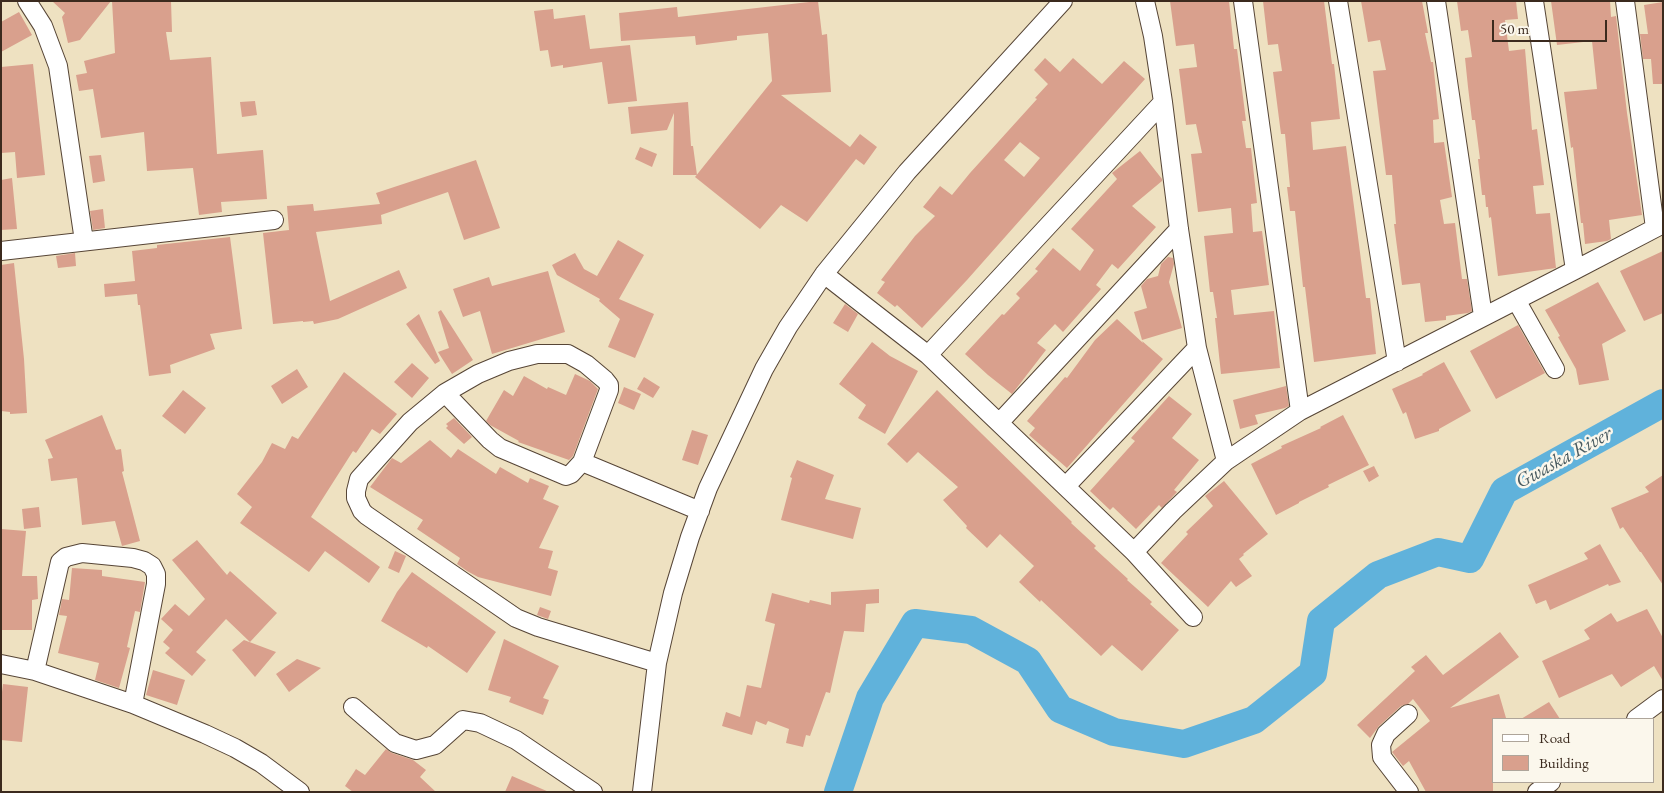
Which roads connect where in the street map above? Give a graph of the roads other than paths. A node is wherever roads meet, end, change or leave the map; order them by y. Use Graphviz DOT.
graph roads {
  1 [pos="27,1"];
  2 [pos="1063,1"];
  3 [pos="1145,1"];
  4 [pos="1243,1"];
  5 [pos="1338,1"];
  6 [pos="1436,1"];
  7 [pos="1534,1"];
  8 [pos="1625,1"];
  9 [pos="1163,102"];
  10 [pos="274,220"];
  11 [pos="1659,226"];
  12 [pos="1179,229"];
  13 [pos="84,241"];
  14 [pos="1,251"];
  15 [pos="1576,270"];
  16 [pos="824,274"];
  17 [pos="1516,300"];
  18 [pos="1483,316"];
  19 [pos="1197,348"];
  20 [pos="928,355"];
  21 [pos="1397,362"];
  22 [pos="1556,369"];
  23 [pos="446,393"];
  24 [pos="1300,411"];
  25 [pos="999,423"];
  26 [pos="1226,461"];
  27 [pos="582,462"];
  28 [pos="1066,486"];
  29 [pos="700,511"];
  30 [pos="1134,552"];
  31 [pos="1193,616"];
  32 [pos="657,663"];
  33 [pos="1,664"];
  34 [pos="34,671"];
  35 [pos="133,704"];
  36 [pos="1661,706"];
  37 [pos="353,707"];
  38 [pos="1408,714"];
  39 [pos="1638,718"];
  40 [pos="1550,783"];
  41 [pos="300,792"];
  42 [pos="594,792"];
  43 [pos="642,792"];
  44 [pos="1409,792"];
  45 [pos="1537,792"];
  1 -- 13 [label="street"];
  2 -- 16 [label="street"];
  3 -- 9 [label="street"];
  4 -- 24 [label="street"];
  5 -- 21 [label="street"];
  6 -- 18 [label="street"];
  7 -- 15 [label="street"];
  8 -- 11 [label="street"];
  9 -- 12 [label="street"];
  9 -- 20 [label="street"];
  10 -- 13 [label="street"];
  11 -- 15 [label="street"];
  12 -- 19 [label="street"];
  12 -- 25 [label="street"];
  13 -- 14 [label="street"];
  15 -- 17 [label="street"];
  16 -- 20 [label="street"];
  16 -- 29 [label="street"];
  17 -- 18 [label="street"];
  17 -- 22 [label="street"];
  18 -- 21 [label="street"];
  19 -- 26 [label="street"];
  19 -- 28 [label="street"];
  20 -- 25 [label="street"];
  21 -- 24 [label="street"];
  23 -- 27 [label="street"];
  23 -- 27 [label="street"];
  23 -- 32 [label="street"];
  24 -- 26 [label="street"];
  25 -- 28 [label="street"];
  26 -- 30 [label="street"];
  27 -- 29 [label="street"];
  28 -- 30 [label="street"];
  29 -- 32 [label="street"];
  30 -- 31 [label="street"];
  32 -- 43 [label="street"];
  33 -- 34 [label="street"];
  34 -- 35 [label="street"];
  34 -- 35 [label="street"];
  35 -- 41 [label="street"];
  36 -- 39 [label="street"];
  37 -- 42 [label="street"];
  38 -- 44 [label="street"];
  40 -- 45 [label="street"];
}
